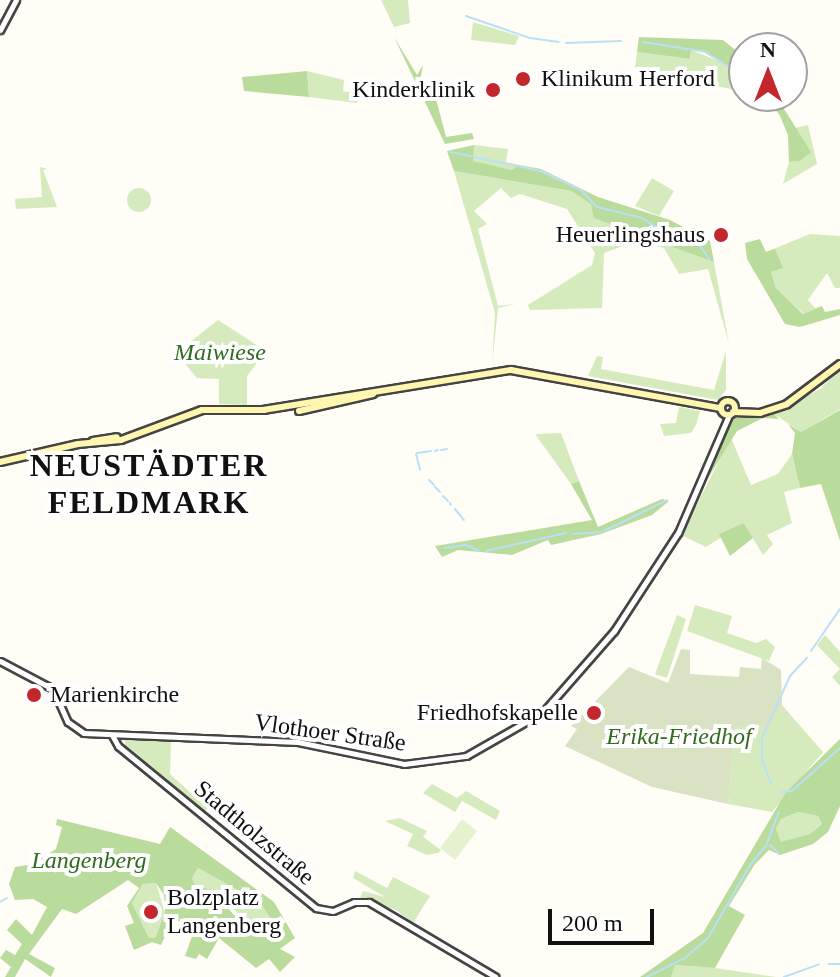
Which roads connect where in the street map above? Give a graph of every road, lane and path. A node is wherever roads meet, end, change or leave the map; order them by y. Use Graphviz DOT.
graph roads {
  1 [pos="16,0"];
  2 [pos="0,30"];
  3 [pos="840,364"];
  4 [pos="727,410"];
  5 [pos="0,462"];
  6 [pos="0,661"];
  7 [pos="116,735"];
  8 [pos="496,977"];
  1 -- 2 [label="street"];
  3 -- 4 [label="main road"];
  4 -- 5 [label="main road"];
  4 -- 7 [label="street, Vlothoer Straße"];
  6 -- 7 [label="street, Vlothoer Straße"];
  7 -- 8 [label="street, Stadtholzstraße"];
}
